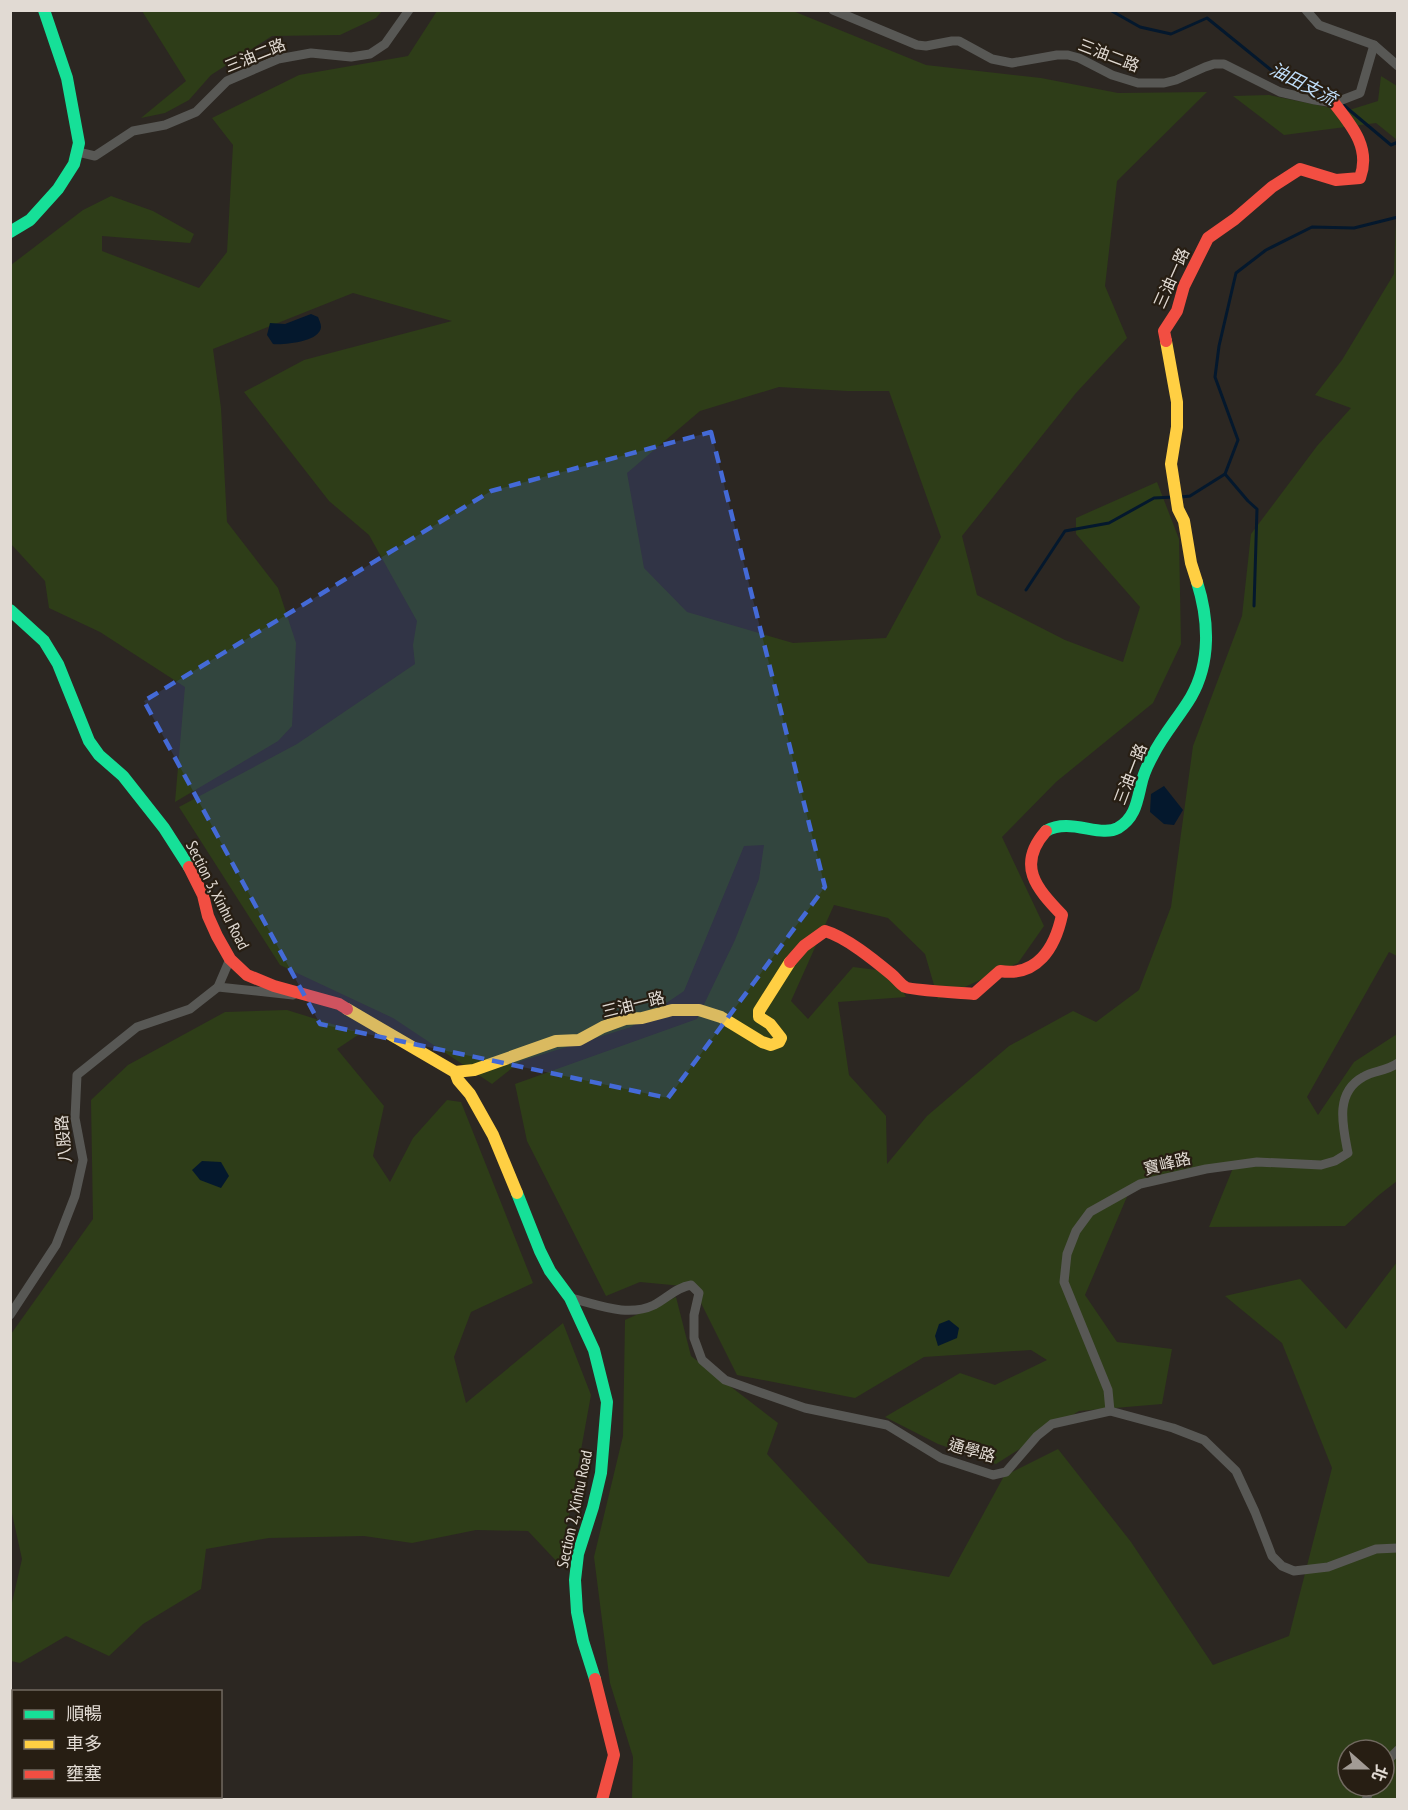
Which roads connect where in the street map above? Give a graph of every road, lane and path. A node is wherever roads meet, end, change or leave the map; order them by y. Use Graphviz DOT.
graph roads {
  1 [pos="44,10"];
  2 [pos="410,10"];
  3 [pos="833,10"];
  4 [pos="1306,10"];
  5 [pos="1374,45"];
  6 [pos="1398,66"];
  7 [pos="1334,103"];
  8 [pos="78,152"];
  9 [pos="10,232"];
  10 [pos="10,610"];
  11 [pos="230,959"];
  12 [pos="218,987"];
  13 [pos="320,998"];
  14 [pos="1398,1063"];
  15 [pos="455,1072"];
  16 [pos="570,1298"];
  17 [pos="10,1315"];
  18 [pos="1110,1411"];
  19 [pos="1398,1548"];
  20 [pos="602,1800"];
  1 -- 8 [label="street"];
  2 -- 8 [label="street, 三油二路"];
  3 -- 7 [label="street, 三油二路"];
  4 -- 5 [label="street"];
  5 -- 6 [label="street"];
  5 -- 7 [label="street"];
  7 -- 15 [label="street, 三油一路"];
  8 -- 9 [label="street"];
  10 -- 11 [label="street, Section 3, Xinhu Road"];
  11 -- 12 [label="street, 八股路"];
  11 -- 13 [label="street, Section 3, Xinhu Road"];
  12 -- 13 [label="street"];
  12 -- 17 [label="street, 八股路"];
  13 -- 15 [label="street, Section 3, Xinhu Road"];
  14 -- 18 [label="street, 寶峰路"];
  15 -- 16 [label="street, Section 3, Xinhu Road"];
  16 -- 18 [label="street, 通學路"];
  16 -- 20 [label="street, Section 2, Xinhu Road"];
  18 -- 19 [label="street, 通學路"];
}
